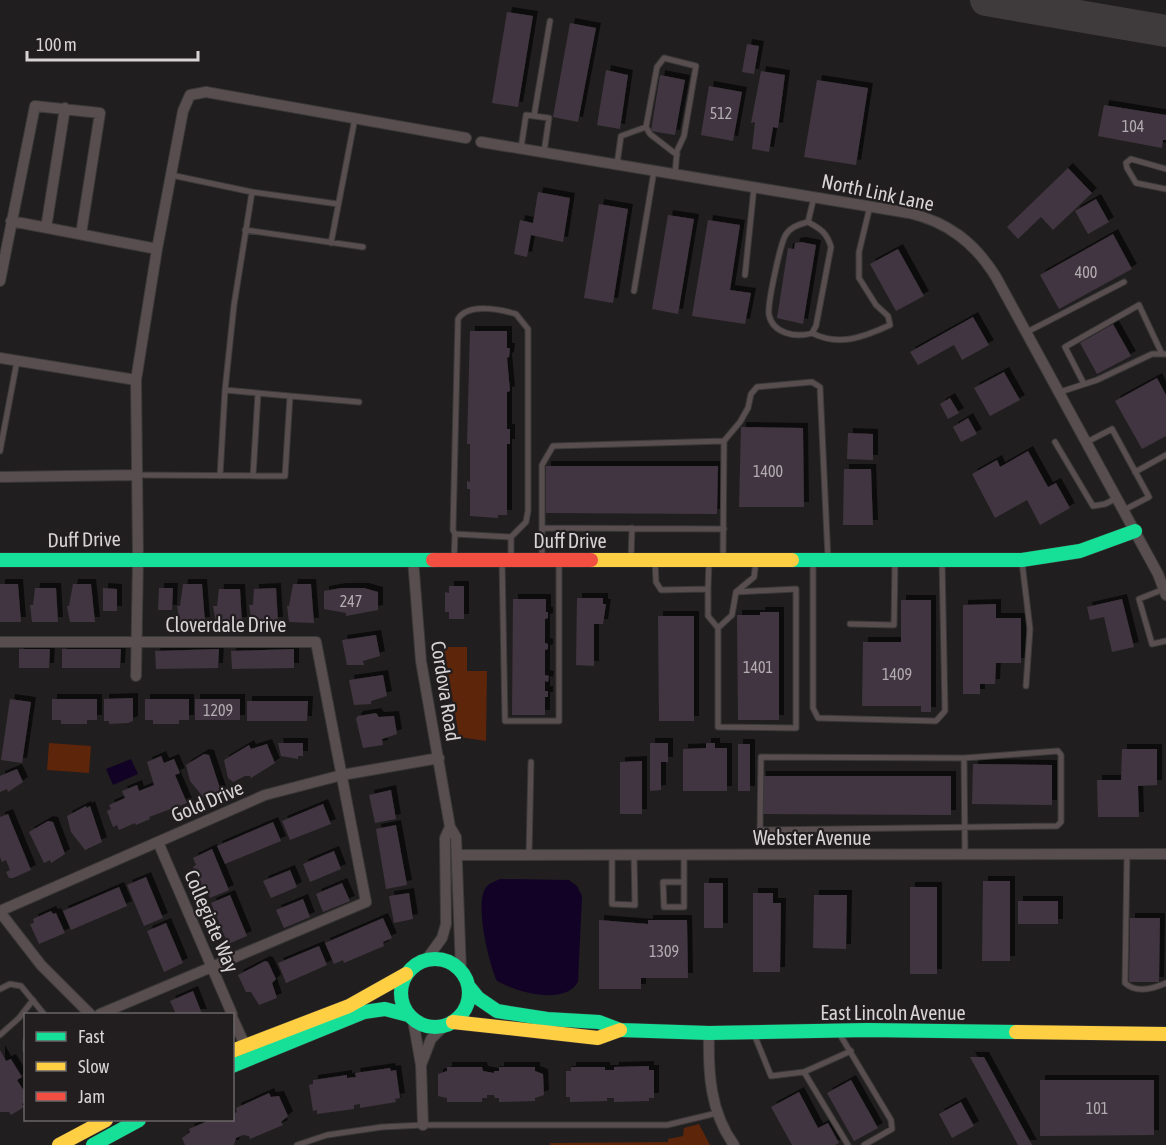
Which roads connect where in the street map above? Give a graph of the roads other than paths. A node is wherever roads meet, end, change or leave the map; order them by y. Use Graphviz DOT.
graph roads {
  1 [pos="550,21"];
  2 [pos="65,108"];
  3 [pos="534,116"];
  4 [pos="355,118"];
  5 [pos="646,127"];
  6 [pos="466,138"];
  7 [pos="481,141"];
  8 [pos="521,148"];
  9 [pos="543,152"];
  10 [pos="676,155"];
  11 [pos="617,164"];
  12 [pos="654,170"];
  13 [pos="1166,170"];
  14 [pos="675,174"];
  15 [pos="171,175"];
  16 [pos="754,187"];
  17 [pos="1166,189"];
  18 [pos="252,192"];
  19 [pos="814,197"];
  20 [pos="338,204"];
  21 [pos="870,206"];
  22 [pos="11,221"];
  23 [pos="808,222"];
  24 [pos="46,228"];
  25 [pos="245,230"];
  26 [pos="81,234"];
  27 [pos="331,243"];
  28 [pos="363,247"];
  29 [pos="157,249"];
  30 [pos="745,275"];
  31 [pos="0,281"];
  32 [pos="1125,282"];
  33 [pos="634,291"];
  34 [pos="1027,332"];
  35 [pos="812,333"];
  36 [pos="1164,354"];
  37 [pos="0,358"];
  38 [pos="17,361"];
  39 [pos="136,380"];
  40 [pos="1084,384"];
  41 [pos="225,390"];
  42 [pos="1060,392"];
  43 [pos="258,393"];
  44 [pos="290,396"];
  45 [pos="359,402"];
  46 [pos="724,441"];
  47 [pos="1055,442"];
  48 [pos="1087,442"];
  49 [pos="0,451"];
  50 [pos="1166,455"];
  51 [pos="1135,472"];
  52 [pos="137,475"];
  53 [pos="220,476"];
  54 [pos="253,476"];
  55 [pos="0,477"];
  56 [pos="1117,498"];
  57 [pos="1124,510"];
  58 [pos="542,528"];
  59 [pos="632,528"];
  60 [pos="724,529"];
  61 [pos="1135,531"];
  62 [pos="455,534"];
  63 [pos="511,537"];
  64 [pos="138,558"];
  65 [pos="413,559"];
  66 [pos="454,559"];
  67 [pos="506,559"];
  68 [pos="543,559"];
  69 [pos="559,559"];
  70 [pos="631,559"];
  71 [pos="655,559"];
  72 [pos="716,559"];
  73 [pos="0,560"];
  74 [pos="756,560"];
  75 [pos="813,560"];
  76 [pos="828,560"];
  77 [pos="895,560"];
  78 [pos="942,560"];
  79 [pos="1022,560"];
  80 [pos="708,589"];
  81 [pos="736,592"];
  82 [pos="1165,592"];
  83 [pos="850,624"];
  84 [pos="718,628"];
  85 [pos="136,641"];
  86 [pos="1166,641"];
  87 [pos="0,642"];
  88 [pos="136,676"];
  89 [pos="1026,686"];
  90 [pos="439,758"];
  91 [pos="964,758"];
  92 [pos="531,762"];
  93 [pos="342,775"];
  94 [pos="450,827"];
  95 [pos="965,827"];
  96 [pos="158,842"];
  97 [pos="1127,854"];
  98 [pos="1166,854"];
  99 [pos="458,855"];
  100 [pos="529,855"];
  101 [pos="612,855"];
  102 [pos="634,855"];
  103 [pos="684,855"];
  104 [pos="965,855"];
  105 [pos="684,882"];
  106 [pos="0,912"];
  107 [pos="426,960"];
  108 [pos="212,968"];
  109 [pos="461,971"];
  110 [pos="406,974"];
  111 [pos="1166,983"];
  112 [pos="0,988"];
  113 [pos="470,988"];
  114 [pos="33,1000"];
  115 [pos="43,1013"];
  116 [pos="89,1013"];
  117 [pos="102,1013"];
  118 [pos="231,1013"];
  119 [pos="410,1017"];
  120 [pos="234,1025"];
  121 [pos="448,1025"];
  122 [pos="620,1030"];
  123 [pos="838,1031"];
  124 [pos="754,1032"];
  125 [pos="709,1033"];
  126 [pos="1166,1034"];
  127 [pos="0,1035"];
  128 [pos="239,1048"];
  129 [pos="851,1051"];
  130 [pos="234,1065"];
  131 [pos="421,1065"];
  132 [pos="804,1072"];
  133 [pos="717,1113"];
  134 [pos="102,1121"];
  135 [pos="135,1121"];
  136 [pos="423,1125"];
  137 [pos="59,1145"];
  138 [pos="93,1145"];
  139 [pos="297,1145"];
  140 [pos="734,1145"];
  141 [pos="848,1145"];
  142 [pos="864,1145"];
  1 -- 3 [label="lane"];
  2 -- 22 [label="street"];
  2 -- 24 [label="street"];
  2 -- 26 [label="street"];
  3 -- 8 [label="lane"];
  3 -- 9 [label="lane"];
  4 -- 6 [label="street"];
  4 -- 15 [label="street"];
  4 -- 20 [label="lane"];
  5 -- 10 [label="lane"];
  5 -- 10 [label="lane"];
  5 -- 11 [label="lane"];
  7 -- 8 [label="street, North Link Lane"];
  8 -- 9 [label="street, North Link Lane"];
  9 -- 11 [label="street, North Link Lane"];
  10 -- 14 [label="lane"];
  11 -- 12 [label="street, North Link Lane"];
  12 -- 14 [label="street, North Link Lane"];
  12 -- 33 [label="lane"];
  13 -- 17 [label="lane"];
  14 -- 16 [label="street, North Link Lane"];
  15 -- 18 [label="lane"];
  15 -- 29 [label="street"];
  16 -- 19 [label="street, North Link Lane"];
  16 -- 30 [label="lane"];
  18 -- 20 [label="lane"];
  18 -- 25 [label="lane"];
  19 -- 21 [label="street, North Link Lane"];
  19 -- 23 [label="lane"];
  20 -- 27 [label="lane"];
  21 -- 34 [label="street, North Link Lane"];
  21 -- 35 [label="lane"];
  22 -- 24 [label="street"];
  22 -- 31 [label="street"];
  23 -- 35 [label="lane"];
  23 -- 35 [label="lane"];
  24 -- 26 [label="street"];
  25 -- 27 [label="lane"];
  25 -- 41 [label="lane"];
  26 -- 29 [label="street"];
  27 -- 28 [label="lane"];
  29 -- 39 [label="street"];
  32 -- 34 [label="lane"];
  34 -- 42 [label="street, North Link Lane"];
  36 -- 40 [label="lane"];
  36 -- 40 [label="lane"];
  37 -- 38 [label="street"];
  38 -- 39 [label="street"];
  38 -- 49 [label="lane"];
  39 -- 52 [label="street"];
  40 -- 42 [label="lane"];
  41 -- 43 [label="lane"];
  41 -- 53 [label="lane"];
  42 -- 48 [label="street, North Link Lane"];
  43 -- 44 [label="lane"];
  43 -- 54 [label="lane"];
  44 -- 45 [label="lane"];
  44 -- 54 [label="lane"];
  46 -- 58 [label="lane"];
  46 -- 60 [label="lane"];
  46 -- 76 [label="lane"];
  47 -- 56 [label="lane"];
  48 -- 51 [label="lane"];
  48 -- 56 [label="street, North Link Lane"];
  50 -- 51 [label="lane"];
  51 -- 57 [label="lane"];
  52 -- 53 [label="lane"];
  52 -- 55 [label="street"];
  52 -- 64 [label="street"];
  53 -- 54 [label="lane"];
  56 -- 57 [label="street, North Link Lane"];
  57 -- 61 [label="street, North Link Lane"];
  58 -- 59 [label="lane"];
  58 -- 68 [label="lane"];
  59 -- 60 [label="lane"];
  59 -- 70 [label="lane"];
  60 -- 72 [label="lane"];
  61 -- 79 [label="street, Duff Drive"];
  61 -- 82 [label="street, North Link Lane"];
  62 -- 63 [label="lane"];
  62 -- 63 [label="lane"];
  62 -- 66 [label="lane"];
  63 -- 67 [label="lane"];
  64 -- 65 [label="street, Duff Drive"];
  64 -- 73 [label="street, Duff Drive"];
  64 -- 85 [label="street"];
  65 -- 66 [label="street, Duff Drive"];
  65 -- 90 [label="street, Cordova Road"];
  66 -- 67 [label="street, Duff Drive"];
  67 -- 68 [label="street, Duff Drive"];
  67 -- 69 [label="lane"];
  68 -- 69 [label="street, Duff Drive"];
  69 -- 70 [label="street, Duff Drive"];
  70 -- 71 [label="street, Duff Drive"];
  71 -- 72 [label="street, Duff Drive"];
  71 -- 80 [label="lane"];
  72 -- 74 [label="street, Duff Drive"];
  72 -- 80 [label="lane"];
  74 -- 75 [label="street, Duff Drive"];
  74 -- 81 [label="lane"];
  75 -- 76 [label="street, Duff Drive"];
  75 -- 78 [label="lane"];
  76 -- 77 [label="street, Duff Drive"];
  77 -- 78 [label="street, Duff Drive"];
  77 -- 83 [label="lane"];
  78 -- 79 [label="street, Duff Drive"];
  79 -- 89 [label="lane"];
  80 -- 84 [label="lane"];
  81 -- 84 [label="lane"];
  81 -- 84 [label="lane"];
  82 -- 86 [label="lane"];
  85 -- 87 [label="street, Cloverdale Drive"];
  85 -- 88 [label="street"];
  85 -- 93 [label="street, Cloverdale Drive"];
  90 -- 93 [label="street, Gold Drive"];
  90 -- 94 [label="street, Cordova Road"];
  91 -- 95 [label="lane"];
  91 -- 95 [label="lane"];
  91 -- 95 [label="lane"];
  92 -- 100 [label="lane"];
  93 -- 96 [label="street, Gold Drive"];
  93 -- 108 [label="street"];
  94 -- 99 [label="street, Cordova Road"];
  94 -- 107 [label="street, Cordova Road"];
  95 -- 104 [label="lane"];
  96 -- 106 [label="street, Gold Drive"];
  96 -- 108 [label="street, Collegiate Way"];
  97 -- 98 [label="street, Webster Avenue"];
  97 -- 104 [label="street, Webster Avenue"];
  97 -- 111 [label="lane"];
  99 -- 100 [label="street, Webster Avenue"];
  99 -- 109 [label="street, Cordova Road"];
  100 -- 101 [label="street, Webster Avenue"];
  101 -- 102 [label="street, Webster Avenue"];
  101 -- 102 [label="lane"];
  102 -- 103 [label="street, Webster Avenue"];
  103 -- 104 [label="street, Webster Avenue"];
  103 -- 105 [label="lane"];
  105 -- 105 [label="lane"];
  106 -- 116 [label="street"];
  107 -- 109 [label="street"];
  107 -- 110 [label="street"];
  108 -- 117 [label="street"];
  108 -- 118 [label="street, Collegiate Way"];
  109 -- 113 [label="street"];
  110 -- 119 [label="street"];
  110 -- 128 [label="street"];
  112 -- 114 [label="lane"];
  113 -- 121 [label="street"];
  113 -- 122 [label="street, East Lincoln Avenue"];
  114 -- 115 [label="lane"];
  114 -- 127 [label="lane"];
  119 -- 121 [label="street"];
  119 -- 130 [label="street"];
  119 -- 131 [label="street"];
  120 -- 128 [label="street, Collegiate Way"];
  121 -- 122 [label="street, East Lincoln Avenue"];
  121 -- 131 [label="street"];
  122 -- 125 [label="street, East Lincoln Avenue"];
  123 -- 124 [label="street, East Lincoln Avenue"];
  123 -- 126 [label="street, East Lincoln Avenue"];
  123 -- 129 [label="lane"];
  124 -- 125 [label="street, East Lincoln Avenue"];
  124 -- 132 [label="lane"];
  125 -- 133 [label="street"];
  129 -- 132 [label="lane"];
  129 -- 142 [label="lane"];
  131 -- 136 [label="street"];
  132 -- 141 [label="lane"];
  133 -- 136 [label="lane"];
  133 -- 140 [label="street"];
  134 -- 137 [label="street"];
  135 -- 138 [label="street"];
  136 -- 139 [label="lane"];
}
